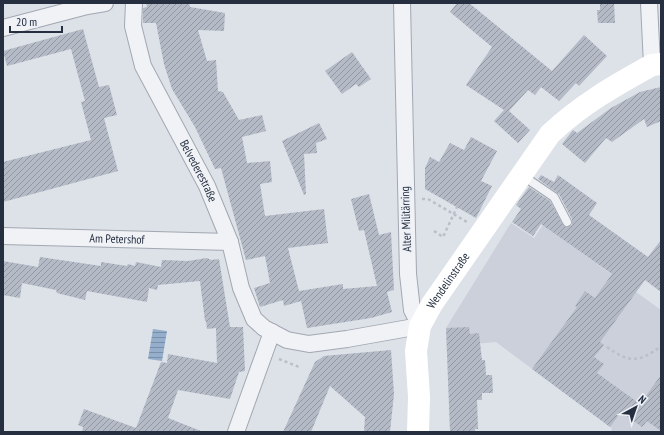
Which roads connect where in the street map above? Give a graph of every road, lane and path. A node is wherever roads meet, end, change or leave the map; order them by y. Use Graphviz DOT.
graph roads {
  1 [pos="105,3"];
  2 [pos="134,3"];
  3 [pos="402,3"];
  4 [pos="649,3"];
  5 [pos="3,28"];
  6 [pos="656,64"];
  7 [pos="521,174"];
  8 [pos="428,199"];
  9 [pos="457,207"];
  10 [pos="454,214"];
  11 [pos="567,222"];
  12 [pos="434,231"];
  13 [pos="483,231"];
  14 [pos="3,236"];
  15 [pos="230,242"];
  16 [pos="420,326"];
  17 [pos="272,332"];
  18 [pos="661,346"];
  19 [pos="607,347"];
  20 [pos="265,354"];
  21 [pos="300,366"];
  22 [pos="237,429"];
  23 [pos="418,432"];
  1 -- 5 [label="street"];
  2 -- 15 [label="street, Belvederestraße"];
  3 -- 16 [label="street, Alter Militärring"];
  4 -- 6 [label="street"];
  6 -- 7 [label="street, Wendelinstraße"];
  7 -- 11 [label="lane"];
  7 -- 13 [label="street, Wendelinstraße"];
  8 -- 10 [label="path"];
  9 -- 10 [label="path"];
  10 -- 12 [label="path"];
  10 -- 13 [label="path"];
  13 -- 16 [label="street, Wendelinstraße"];
  14 -- 15 [label="street, Am Petershof"];
  15 -- 17 [label="street, Belvederestraße"];
  16 -- 17 [label="street"];
  16 -- 23 [label="street"];
  17 -- 20 [label="street"];
  18 -- 19 [label="path"];
  20 -- 21 [label="path"];
  20 -- 22 [label="street"];
}
